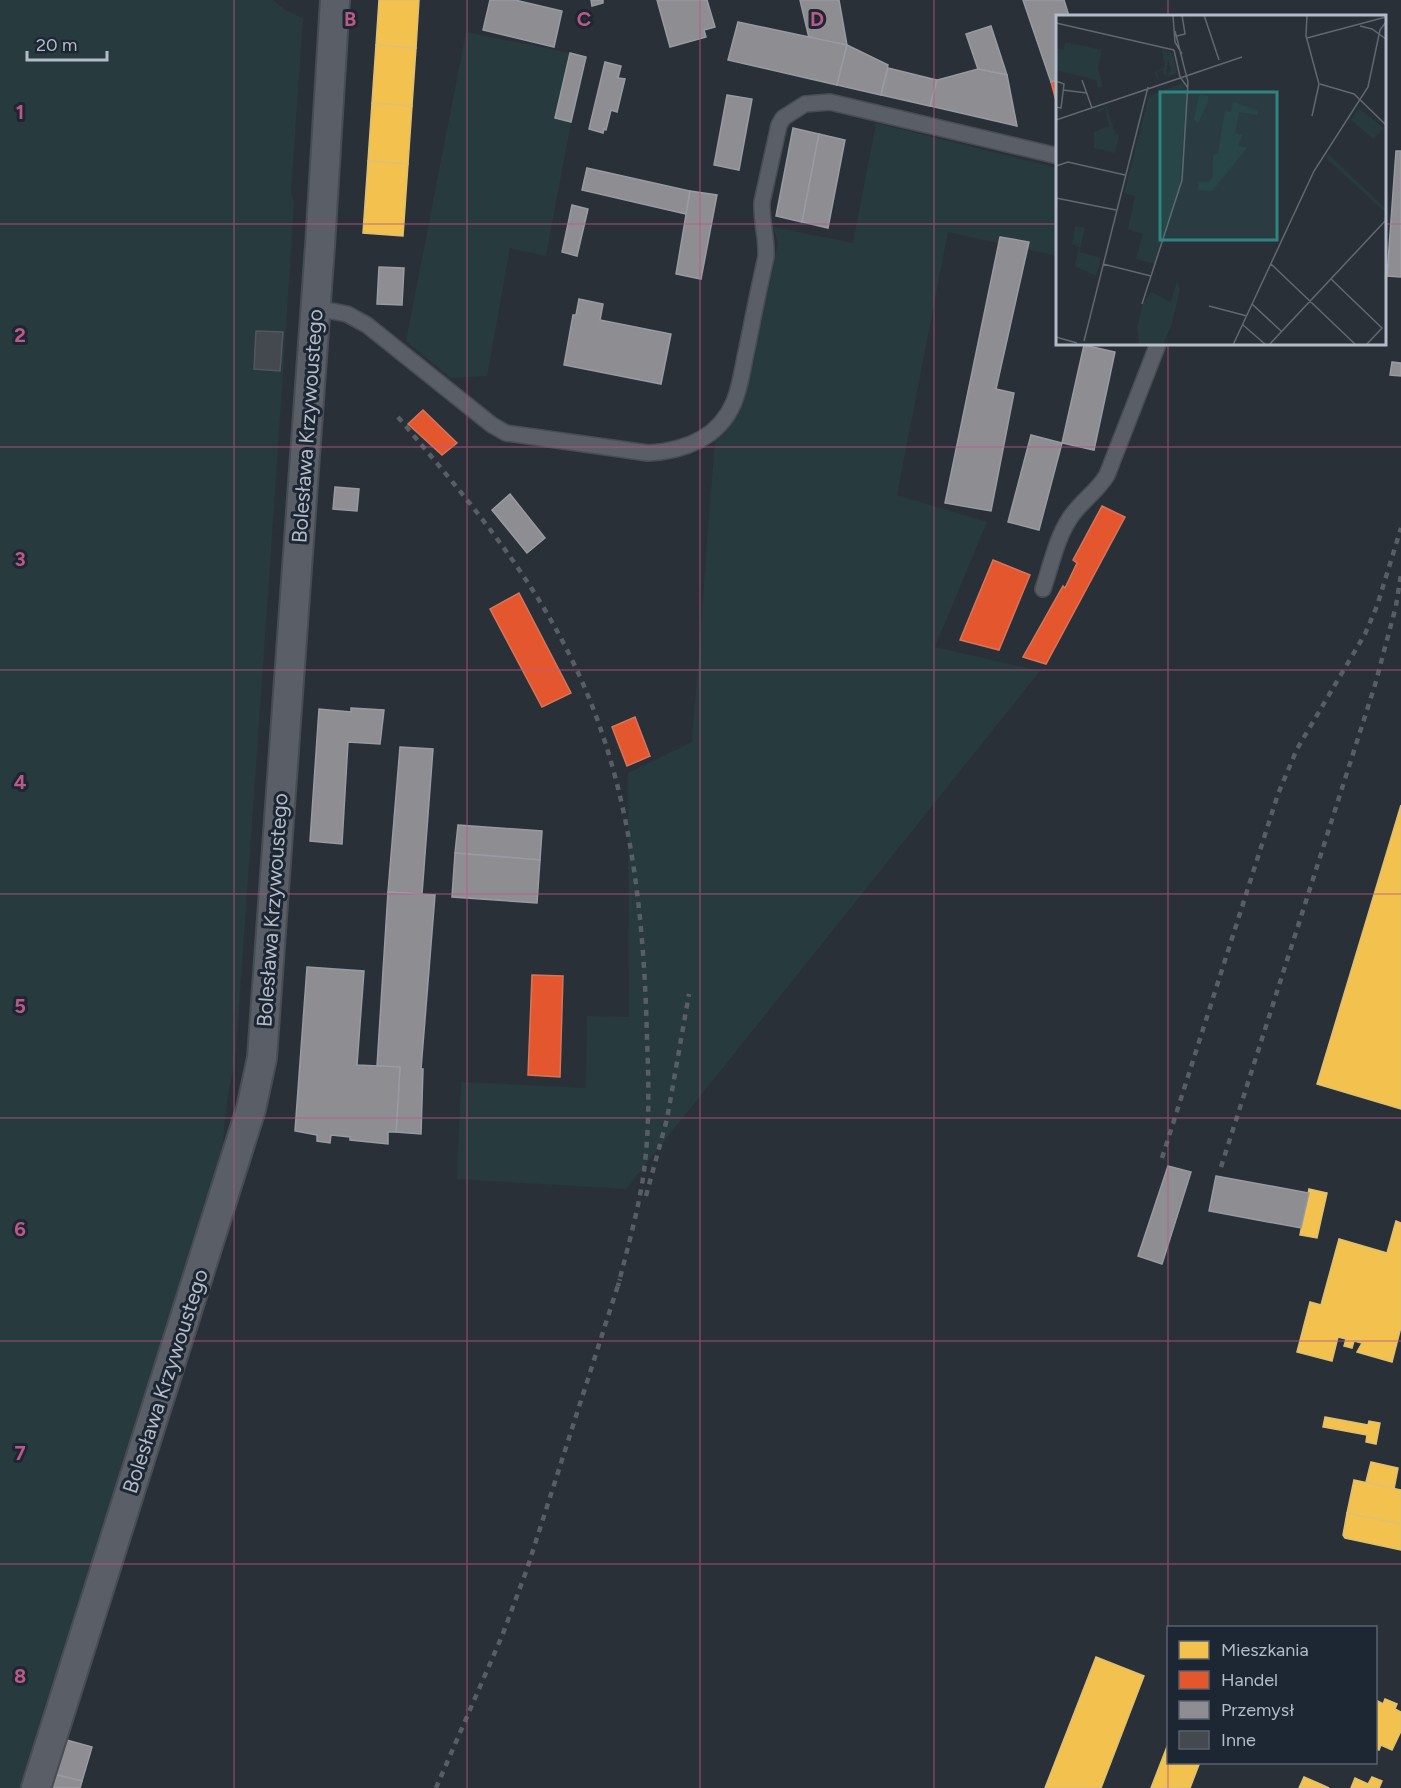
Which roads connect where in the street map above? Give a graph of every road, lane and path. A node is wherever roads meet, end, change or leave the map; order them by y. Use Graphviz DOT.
graph roads {
  1 [pos="335,0"];
  2 [pos="1056,156"];
  3 [pos="316,308"];
  4 [pos="1158,345"];
  5 [pos="1042,589"];
  6 [pos="36,1788"];
  1 -- 3 [label="street, Bolesława Krzywoustego"];
  2 -- 3 [label="lane"];
  3 -- 6 [label="street, Bolesława Krzywoustego"];
  4 -- 5 [label="lane"];
}
